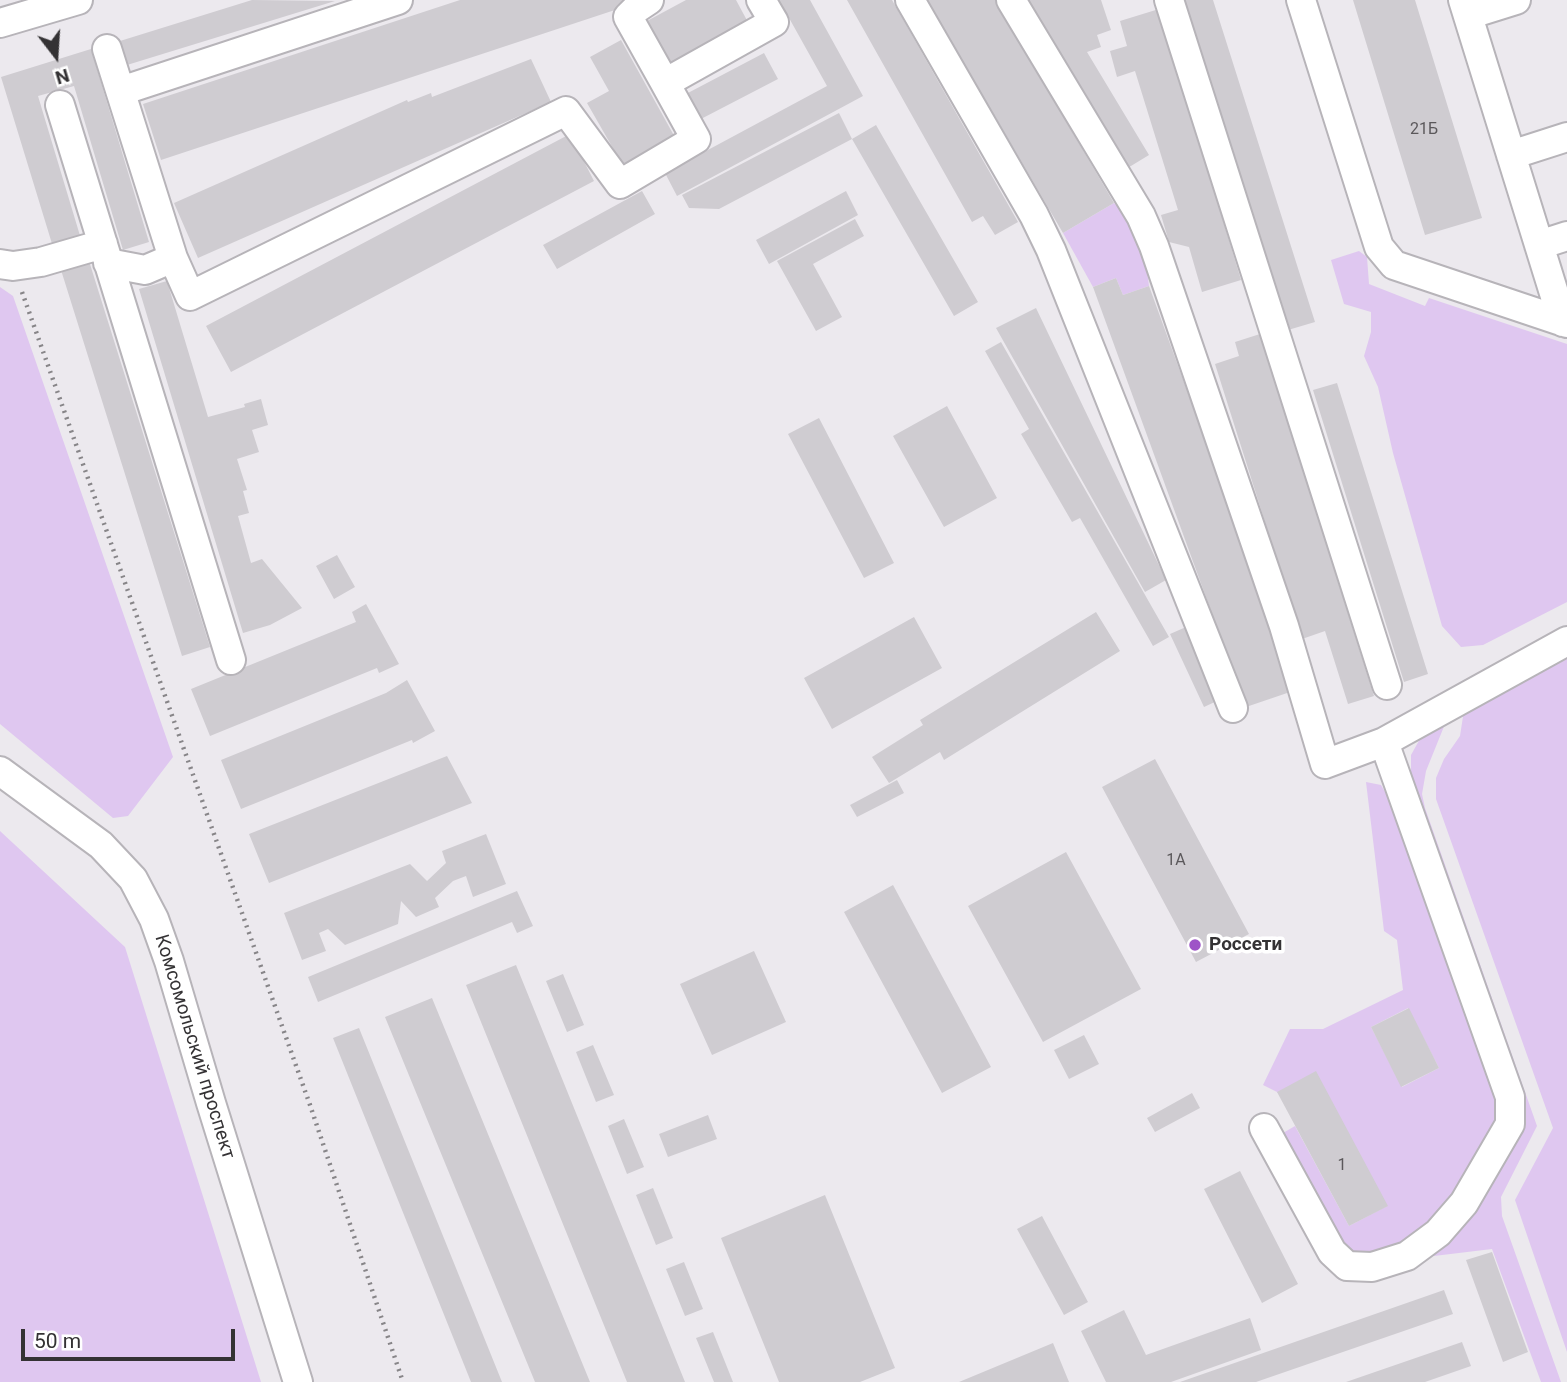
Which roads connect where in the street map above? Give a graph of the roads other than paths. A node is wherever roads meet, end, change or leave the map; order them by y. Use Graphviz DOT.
graph roads {
  1 [pos="78,0"];
  2 [pos="398,0"];
  3 [pos="649,0"];
  4 [pos="761,0"];
  5 [pos="910,0"];
  6 [pos="1011,0"];
  7 [pos="1169,0"];
  8 [pos="1301,0"];
  9 [pos="1516,0"];
  10 [pos="1465,8"];
  11 [pos="0,23"];
  12 [pos="107,49"];
  13 [pos="665,83"];
  14 [pos="121,90"];
  15 [pos="60,105"];
  16 [pos="1567,137"];
  17 [pos="1511,155"];
  18 [pos="1567,236"];
  19 [pos="1539,245"];
  20 [pos="106,253"];
  21 [pos="173,258"];
  22 [pos="9,274"];
  23 [pos="1565,323"];
  24 [pos="1567,641"];
  25 [pos="231,660"];
  26 [pos="1387,685"];
  27 [pos="1233,708"];
  28 [pos="1384,742"];
  29 [pos="0,771"];
  30 [pos="1264,1128"];
  31 [pos="298,1382"];
  1 -- 11 [label="street"];
  2 -- 14 [label="street"];
  3 -- 13 [label="street"];
  4 -- 13 [label="street"];
  5 -- 27 [label="street"];
  6 -- 28 [label="street"];
  7 -- 26 [label="street"];
  8 -- 23 [label="street"];
  9 -- 10 [label="street"];
  10 -- 17 [label="street"];
  12 -- 14 [label="street"];
  13 -- 21 [label="street"];
  14 -- 21 [label="street"];
  15 -- 20 [label="street"];
  16 -- 17 [label="street"];
  17 -- 19 [label="street"];
  18 -- 19 [label="street"];
  19 -- 23 [label="street"];
  20 -- 21 [label="street"];
  20 -- 22 [label="street"];
  20 -- 25 [label="street"];
  24 -- 28 [label="street"];
  28 -- 30 [label="street"];
  29 -- 31 [label="street, Комсомольский проспект"];
}
